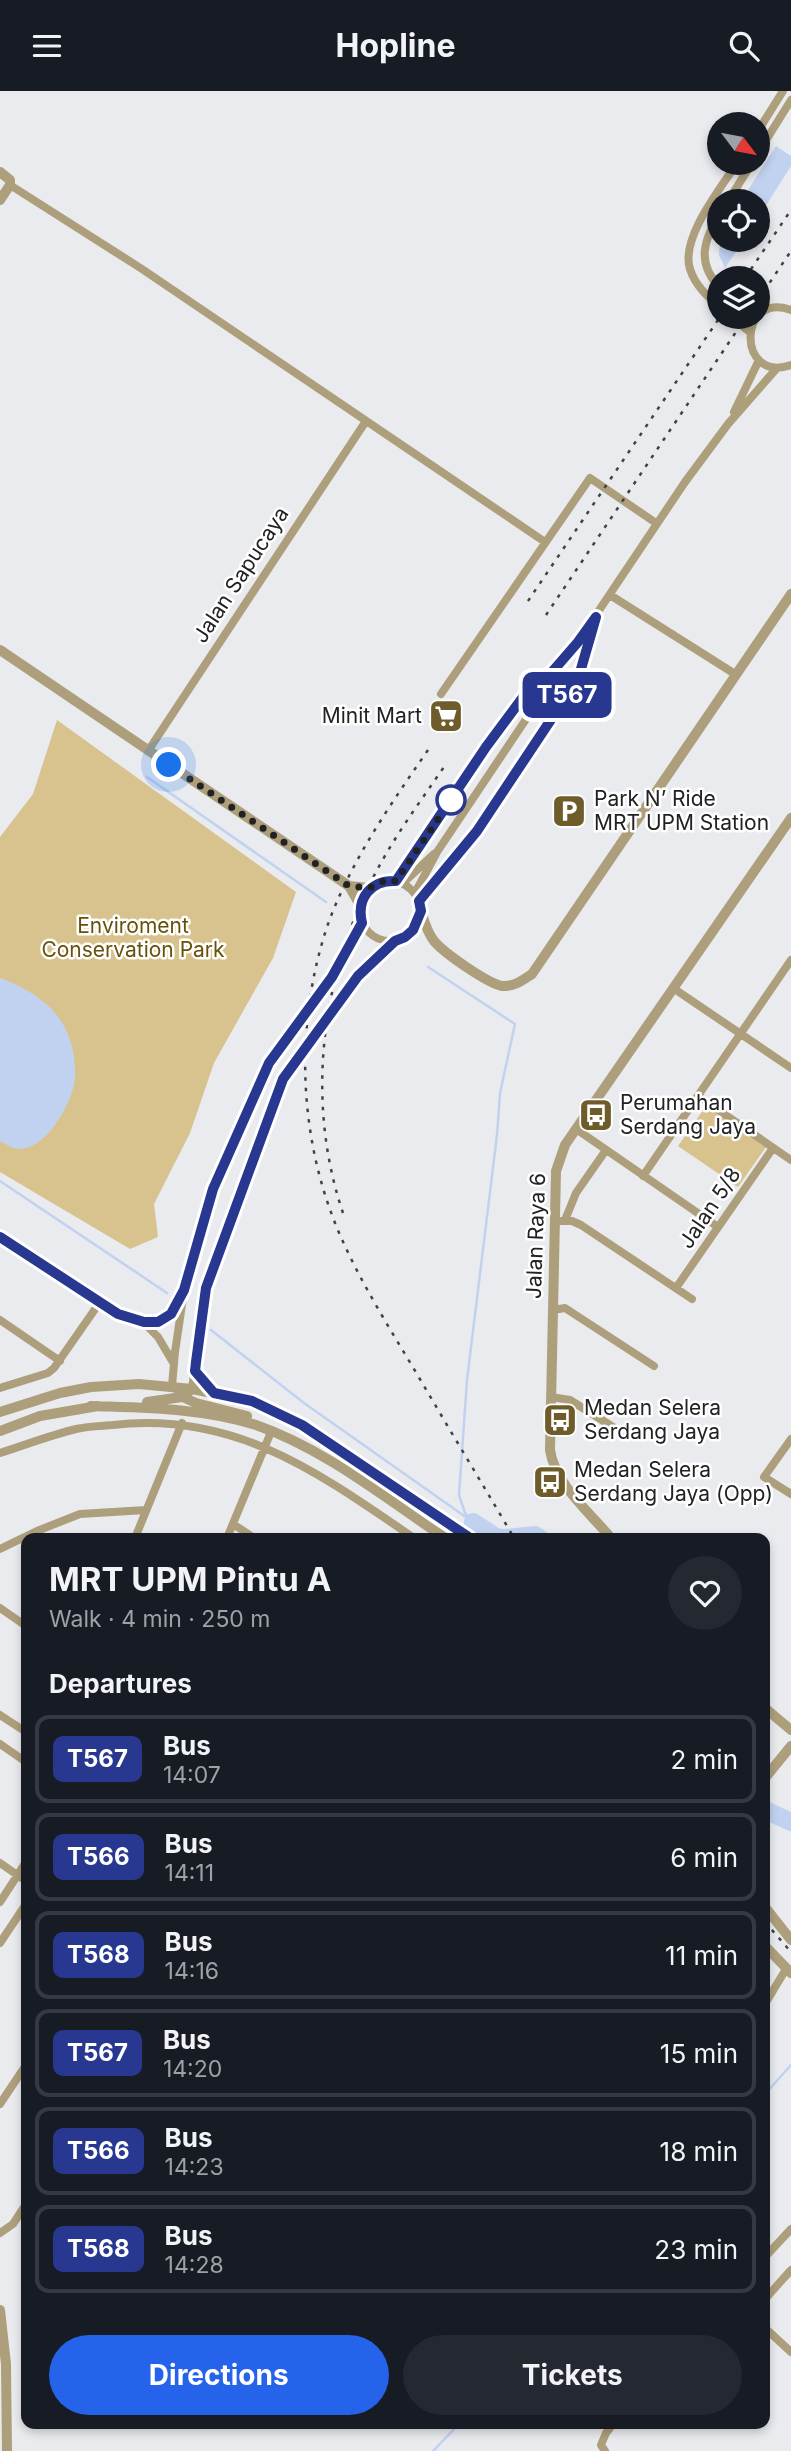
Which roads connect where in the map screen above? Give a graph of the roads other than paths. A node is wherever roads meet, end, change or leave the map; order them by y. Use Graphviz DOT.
graph roads {
  1 [pos="783,91"];
  2 [pos="791,100"];
  3 [pos="770,112"];
  4 [pos="770,134"];
  5 [pos="0,172"];
  6 [pos="729,175"];
  7 [pos="10,185"];
  8 [pos="0,200"];
  9 [pos="707,241"];
  10 [pos="707,268"];
  11 [pos="707,294"];
  12 [pos="770,310"];
  13 [pos="791,310"];
  14 [pos="746,329"];
  15 [pos="751,329"];
  16 [pos="750,332"];
  17 [pos="759,360"];
  18 [pos="791,365"];
  19 [pos="777,368"];
  20 [pos="366,421"];
  21 [pos="728,424"];
  22 [pos="656,523"];
  23 [pos="545,543"];
  24 [pos="791,594"];
  25 [pos="610,595"];
  26 [pos="596,617"];
  27 [pos="578,642"];
  28 [pos="0,650"];
  29 [pos="735,674"];
  30 [pos="441,694"];
  31 [pos="148,751"];
  32 [pos="791,818"];
  33 [pos="437,852"];
  34 [pos="399,882"];
  35 [pos="349,886"];
  36 [pos="369,888"];
  37 [pos="418,902"];
  38 [pos="360,905"];
  39 [pos="362,923"];
  40 [pos="395,941"];
  41 [pos="791,961"];
  42 [pos="788,973"];
  43 [pos="673,988"];
  44 [pos="741,1034"];
  45 [pos="791,1068"];
  46 [pos="698,1096"];
  47 [pos="576,1129"];
  48 [pos="773,1148"];
  49 [pos="606,1150"];
  50 [pos="791,1160"];
  51 [pos="643,1176"];
  52 [pos="560,1220"];
  53 [pos="718,1227"];
  54 [pos="0,1237"];
  55 [pos="676,1288"];
  56 [pos="184,1290"];
  57 [pos="692,1299"];
  58 [pos="100,1302"];
  59 [pos="553,1310"];
  60 [pos="0,1321"];
  61 [pos="144,1322"];
  62 [pos="61,1361"];
  63 [pos="174,1364"];
  64 [pos="654,1366"];
  65 [pos="195,1371"];
  66 [pos="169,1386"];
  67 [pos="0,1388"];
  68 [pos="192,1389"];
  69 [pos="214,1393"];
  70 [pos="182,1397"];
  71 [pos="551,1397"];
  72 [pos="91,1406"];
  73 [pos="0,1412"];
  74 [pos="182,1423"];
  75 [pos="613,1427"];
  76 [pos="0,1431"];
  77 [pos="271,1431"];
  78 [pos="288,1439"];
  79 [pos="791,1439"];
  80 [pos="265,1448"];
  81 [pos="0,1453"];
  82 [pos="791,1494"];
  83 [pos="146,1510"];
  84 [pos="233,1524"];
  85 [pos="37,1531"];
  86 [pos="33,1533"];
  87 [pos="40,1533"];
  88 [pos="137,1533"];
  89 [pos="229,1533"];
  90 [pos="246,1533"];
  91 [pos="407,1533"];
  92 [pos="437,1533"];
  93 [pos="463,1533"];
  94 [pos="607,1533"];
  95 [pos="21,1539"];
  96 [pos="0,1549"];
  97 [pos="0,1608"];
  98 [pos="21,1623"];
  99 [pos="770,1712"];
  100 [pos="0,1715"];
  101 [pos="21,1729"];
  102 [pos="791,1730"];
  103 [pos="0,1744"];
  104 [pos="791,1746"];
  105 [pos="21,1759"];
  106 [pos="770,1771"];
  107 [pos="0,1863"];
  108 [pos="21,1870"];
  109 [pos="18,1875"];
  110 [pos="21,1877"];
  111 [pos="0,1902"];
  112 [pos="21,1912"];
  113 [pos="770,1913"];
  114 [pos="17,1919"];
  115 [pos="21,1922"];
  116 [pos="791,1940"];
  117 [pos="0,1943"];
  118 [pos="770,1951"];
  119 [pos="789,1971"];
  120 [pos="770,1997"];
  121 [pos="21,2072"];
  122 [pos="0,2104"];
  123 [pos="21,2212"];
  124 [pos="791,2229"];
  125 [pos="0,2233"];
  126 [pos="770,2252"];
  127 [pos="791,2270"];
  128 [pos="770,2293"];
  129 [pos="0,2310"];
  130 [pos="770,2333"];
  131 [pos="791,2352"];
  132 [pos="609,2429"];
  133 [pos="8,2451"];
  134 [pos="605,2451"];
  1 -- 3 [label="street"];
  2 -- 4 [label="street"];
  5 -- 7 [label="street"];
  6 -- 11 [label="street"];
  7 -- 8 [label="street"];
  7 -- 20 [label="street"];
  9 -- 10 [label="street"];
  12 -- 13 [label="street"];
  14 -- 16 [label="street"];
  15 -- 16 [label="street"];
  16 -- 17 [label="street"];
  17 -- 19 [label="street"];
  17 -- 21 [label="street"];
  18 -- 19 [label="street"];
  19 -- 21 [label="street"];
  20 -- 23 [label="street"];
  20 -- 31 [label="street, Jalan Sapucaya"];
  21 -- 22 [label="street"];
  22 -- 23 [label="street"];
  22 -- 25 [label="street"];
  23 -- 30 [label="street"];
  24 -- 29 [label="street"];
  25 -- 26 [label="street"];
  25 -- 29 [label="street"];
  26 -- 27 [label="street"];
  26 -- 37 [label="street"];
  27 -- 33 [label="street"];
  27 -- 34 [label="street"];
  28 -- 31 [label="street"];
  29 -- 37 [label="street"];
  31 -- 35 [label="street"];
  32 -- 43 [label="street, Jalan Raya 6"];
  33 -- 34 [label="street"];
  33 -- 37 [label="street"];
  34 -- 36 [label="street"];
  34 -- 37 [label="street"];
  35 -- 36 [label="street"];
  35 -- 38 [label="street"];
  36 -- 38 [label="street"];
  37 -- 40 [label="street"];
  38 -- 39 [label="street"];
  39 -- 40 [label="street"];
  39 -- 56 [label="street"];
  40 -- 65 [label="street"];
  41 -- 42 [label="street"];
  42 -- 44 [label="street"];
  43 -- 44 [label="street"];
  43 -- 47 [label="street, Jalan Raya 6"];
  44 -- 45 [label="street"];
  44 -- 46 [label="street"];
  46 -- 48 [label="street"];
  46 -- 51 [label="street"];
  47 -- 49 [label="street"];
  47 -- 52 [label="street, Jalan Raya 6"];
  48 -- 50 [label="street"];
  48 -- 53 [label="street, Jalan 5/8"];
  49 -- 51 [label="street"];
  49 -- 52 [label="street"];
  51 -- 53 [label="street"];
  52 -- 55 [label="street"];
  52 -- 59 [label="street, Jalan Raya 6"];
  53 -- 55 [label="street, Jalan 5/8"];
  54 -- 58 [label="street"];
  55 -- 57 [label="street"];
  56 -- 61 [label="street"];
  56 -- 63 [label="street"];
  58 -- 61 [label="street"];
  58 -- 62 [label="street"];
  59 -- 64 [label="street"];
  59 -- 71 [label="street, Jalan Raya 6"];
  60 -- 62 [label="street"];
  61 -- 63 [label="street"];
  62 -- 67 [label="street"];
  63 -- 66 [label="street"];
  65 -- 68 [label="street"];
  65 -- 69 [label="street"];
  66 -- 68 [label="street"];
  66 -- 70 [label="street"];
  66 -- 73 [label="street"];
  68 -- 69 [label="street"];
  68 -- 70 [label="street"];
  69 -- 93 [label="street"];
  70 -- 72 [label="street"];
  70 -- 78 [label="street"];
  71 -- 75 [label="street"];
  71 -- 94 [label="street, Jalan Raya 6"];
  72 -- 76 [label="street"];
  72 -- 77 [label="street"];
  74 -- 80 [label="street"];
  74 -- 81 [label="street"];
  74 -- 83 [label="street"];
  77 -- 78 [label="street"];
  77 -- 80 [label="street"];
  78 -- 92 [label="street"];
  79 -- 82 [label="street"];
  80 -- 84 [label="street"];
  80 -- 91 [label="street"];
  83 -- 85 [label="street"];
  83 -- 88 [label="street"];
  84 -- 89 [label="street"];
  84 -- 90 [label="street"];
  85 -- 86 [label="street"];
  85 -- 87 [label="street"];
  95 -- 96 [label="street"];
  97 -- 98 [label="street"];
  99 -- 102 [label="street"];
  100 -- 101 [label="street"];
  103 -- 105 [label="street"];
  104 -- 106 [label="street"];
  107 -- 109 [label="street"];
  108 -- 109 [label="street"];
  109 -- 110 [label="street"];
  109 -- 111 [label="street"];
  112 -- 114 [label="street"];
  113 -- 116 [label="street"];
  114 -- 115 [label="street"];
  114 -- 117 [label="street"];
  118 -- 119 [label="street"];
  119 -- 120 [label="street"];
  121 -- 122 [label="street"];
  123 -- 125 [label="street"];
  124 -- 126 [label="street"];
  127 -- 128 [label="street"];
  129 -- 133 [label="street"];
  130 -- 131 [label="street"];
  132 -- 134 [label="street"];
}
